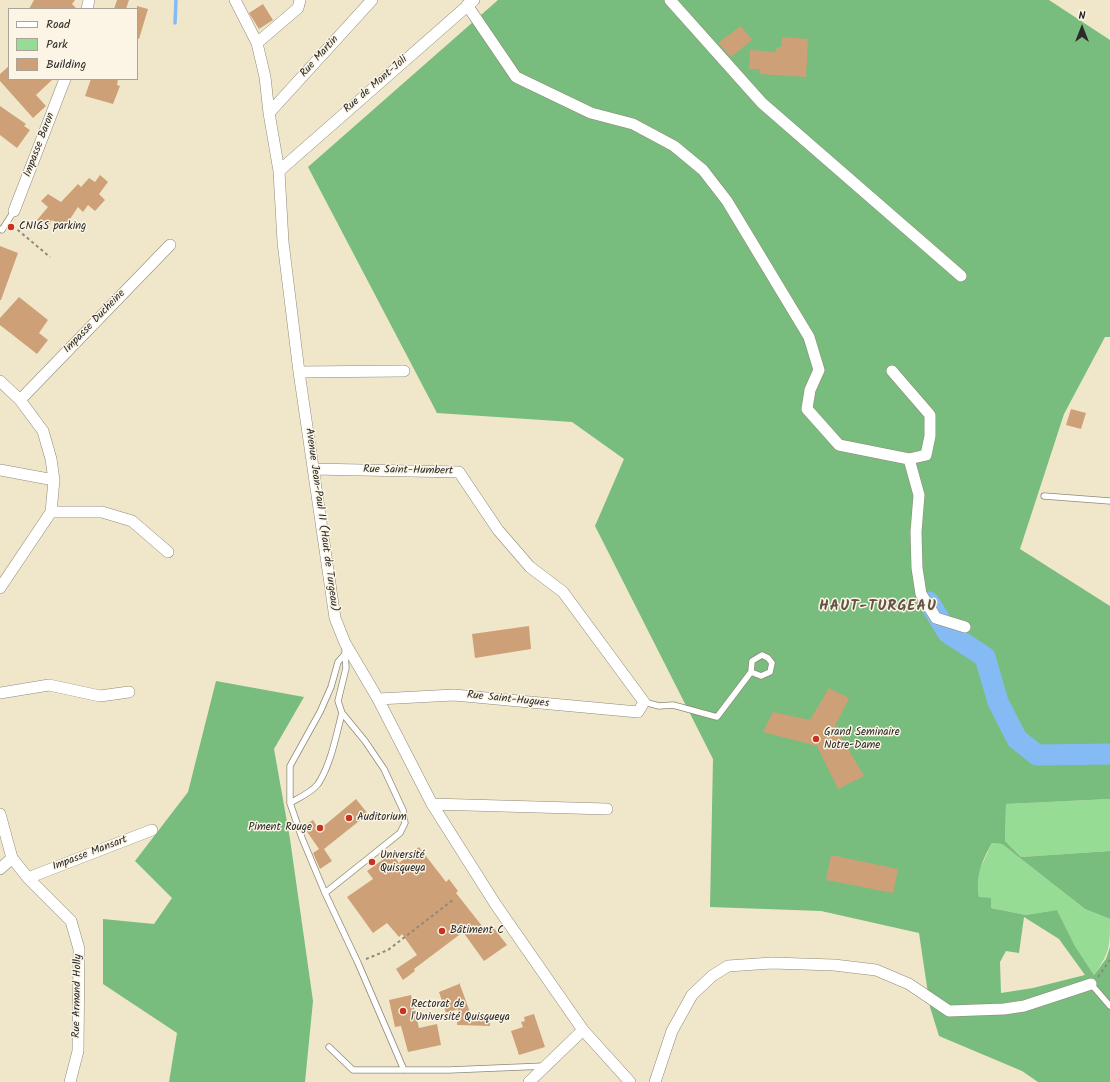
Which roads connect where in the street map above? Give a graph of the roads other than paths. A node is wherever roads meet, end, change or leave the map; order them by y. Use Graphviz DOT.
graph roads {
  1 [pos="234,0"];
  2 [pos="300,0"];
  3 [pos="372,0"];
  4 [pos="670,0"];
  5 [pos="470,3"];
  6 [pos="257,43"];
  7 [pos="65,80"];
  8 [pos="269,113"];
  9 [pos="279,171"];
  10 [pos="14,211"];
  11 [pos="0,229"];
  12 [pos="170,245"];
  13 [pos="961,276"];
  14 [pos="404,371"];
  15 [pos="892,371"];
  16 [pos="299,372"];
  17 [pos="0,381"];
  18 [pos="20,400"];
  19 [pos="909,460"];
  20 [pos="313,469"];
  21 [pos="0,470"];
  22 [pos="54,480"];
  23 [pos="1044,496"];
  24 [pos="1110,501"];
  25 [pos="51,512"];
  26 [pos="168,552"];
  27 [pos="0,588"];
  28 [pos="965,627"];
  29 [pos="345,648"];
  30 [pos="751,672"];
  31 [pos="129,692"];
  32 [pos="0,693"];
  33 [pos="378,699"];
  34 [pos="641,707"];
  35 [pos="342,714"];
  36 [pos="290,803"];
  37 [pos="432,804"];
  38 [pos="606,809"];
  39 [pos="0,814"];
  40 [pos="152,830"];
  41 [pos="12,858"];
  42 [pos="0,869"];
  43 [pos="28,878"];
  44 [pos="324,893"];
  45 [pos="1091,984"];
  46 [pos="1110,1006"];
  47 [pos="583,1030"];
  48 [pos="329,1047"];
  49 [pos="547,1066"];
  50 [pos="404,1070"];
  51 [pos="70,1082"];
  52 [pos="529,1082"];
  53 [pos="630,1082"];
  54 [pos="655,1082"];
  1 -- 6 [label="street, Avenue Jean-Paul II (Haut de Turgeau)"];
  2 -- 6 [label="street"];
  3 -- 8 [label="street, Rue Martin"];
  4 -- 13 [label="street"];
  5 -- 9 [label="street, Rue de Mont-Joli"];
  5 -- 19 [label="street"];
  6 -- 8 [label="street, Avenue Jean-Paul II (Haut de Turgeau)"];
  7 -- 10 [label="street, Impasse Baron"];
  8 -- 9 [label="street, Avenue Jean-Paul II (Haut de Turgeau)"];
  9 -- 16 [label="street, Avenue Jean-Paul II (Haut de Turgeau)"];
  10 -- 11 [label="lane"];
  12 -- 18 [label="street, Impasse Ducheine"];
  14 -- 16 [label="street"];
  15 -- 19 [label="street"];
  16 -- 20 [label="street, Avenue Jean-Paul II (Haut de Turgeau)"];
  17 -- 18 [label="street"];
  18 -- 22 [label="street"];
  19 -- 28 [label="street"];
  20 -- 29 [label="street, Avenue Jean-Paul II (Haut de Turgeau)"];
  20 -- 34 [label="street, Rue Saint-Humbert"];
  21 -- 22 [label="street"];
  22 -- 25 [label="street"];
  23 -- 24 [label="lane"];
  25 -- 26 [label="street"];
  25 -- 27 [label="street"];
  29 -- 33 [label="street, Avenue Jean-Paul II (Haut de Turgeau)"];
  29 -- 35 [label="lane"];
  29 -- 36 [label="lane"];
  30 -- 34 [label="lane"];
  31 -- 32 [label="street"];
  33 -- 34 [label="street, Rue Saint-Hugues"];
  33 -- 37 [label="street, Avenue Jean-Paul II (Haut de Turgeau)"];
  35 -- 36 [label="lane"];
  35 -- 44 [label="lane"];
  36 -- 44 [label="lane"];
  37 -- 38 [label="street"];
  37 -- 47 [label="street, Avenue Jean-Paul II (Haut de Turgeau)"];
  39 -- 41 [label="street, Rue Armand Holly"];
  40 -- 43 [label="street, Impasse Mansart"];
  41 -- 42 [label="street"];
  41 -- 43 [label="street, Rue Armand Holly"];
  43 -- 51 [label="street, Rue Armand Holly"];
  44 -- 50 [label="lane"];
  45 -- 46 [label="lane"];
  45 -- 54 [label="street"];
  47 -- 49 [label="street"];
  47 -- 53 [label="street, Avenue Jean-Paul II (Haut de Turgeau)"];
  48 -- 50 [label="lane"];
  49 -- 50 [label="lane"];
  49 -- 52 [label="street"];
}
